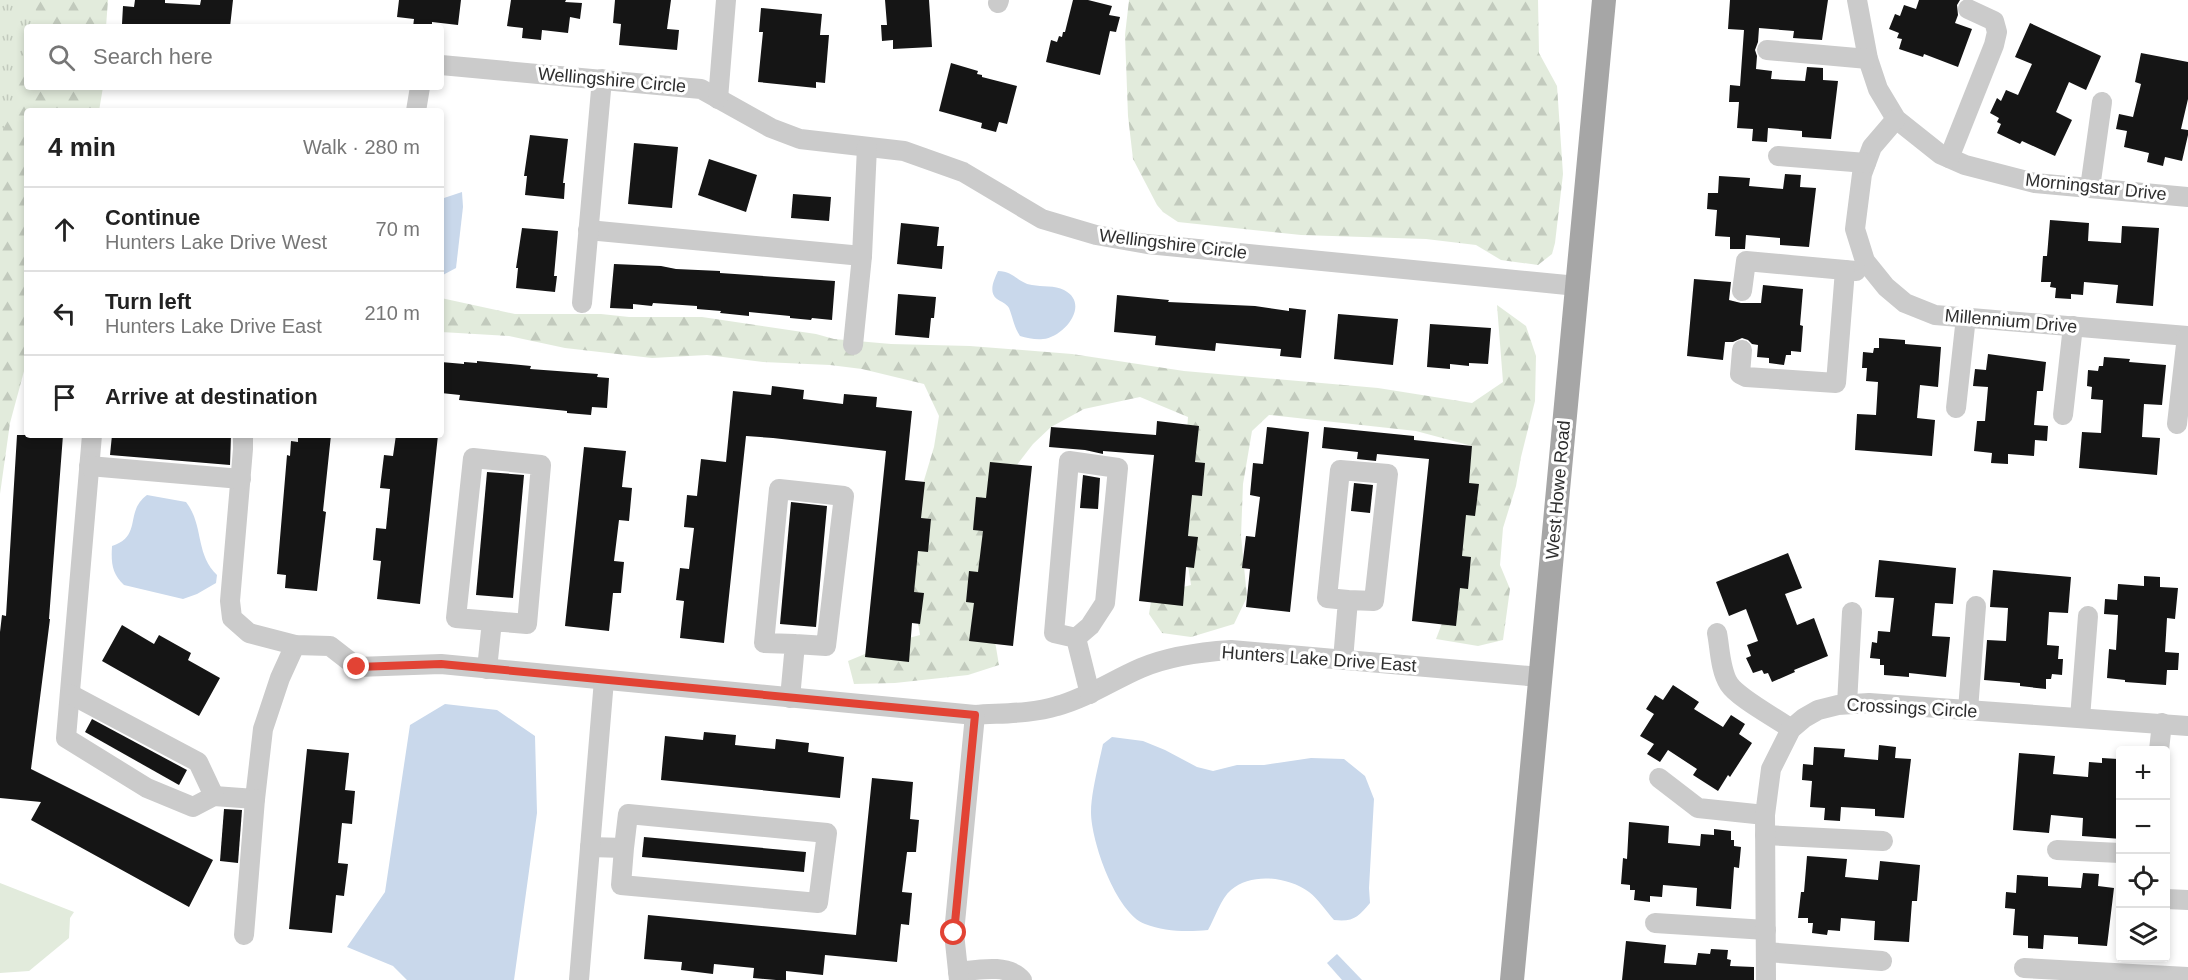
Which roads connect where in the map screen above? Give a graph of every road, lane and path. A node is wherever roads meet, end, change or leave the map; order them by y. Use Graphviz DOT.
graph roads {
  1 [pos="726,0"];
  2 [pos="1604,0"];
  3 [pos="1857,0"];
  4 [pos="1968,9"];
  5 [pos="1767,50"];
  6 [pos="1868,59"];
  7 [pos="444,65"];
  8 [pos="602,79"];
  9 [pos="420,90"];
  10 [pos="718,99"];
  11 [pos="2102,102"];
  12 [pos="416,108"];
  13 [pos="1896,119"];
  14 [pos="867,147"];
  15 [pos="1778,156"];
  16 [pos="1949,158"];
  17 [pos="1866,162"];
  18 [pos="2090,188"];
  19 [pos="2188,197"];
  20 [pos="588,230"];
  21 [pos="862,256"];
  22 [pos="1845,270"];
  23 [pos="1874,272"];
  24 [pos="1577,285"];
  25 [pos="1742,291"];
  26 [pos="582,303"];
  27 [pos="1966,317"];
  28 [pos="2073,326"];
  29 [pos="2188,336"];
  30 [pos="853,345"];
  31 [pos="1742,350"];
  32 [pos="1956,408"];
  33 [pos="2063,415"];
  34 [pos="2177,424"];
  35 [pos="92,438"];
  36 [pos="243,438"];
  37 [pos="89,466"];
  38 [pos="241,479"];
  39 [pos="1348,600"];
  40 [pos="1976,606"];
  41 [pos="1852,612"];
  42 [pos="2088,616"];
  43 [pos="492,621"];
  44 [pos="1717,633"];
  45 [pos="1076,638"];
  46 [pos="795,644"];
  47 [pos="295,645"];
  48 [pos="1343,660"];
  49 [pos="487,669"];
  50 [pos="1540,677"];
  51 [pos="604,680"];
  52 [pos="70,694"];
  53 [pos="1090,694"];
  54 [pos="790,698"];
  55 [pos="1847,704"];
  56 [pos="1968,710"];
  57 [pos="975,715"];
  58 [pos="2080,718"];
  59 [pos="2162,723"];
  60 [pos="2188,726"];
  61 [pos="1791,729"];
  62 [pos="2160,746"];
  63 [pos="1659,778"];
  64 [pos="214,796"];
  65 [pos="255,799"];
  66 [pos="1765,815"];
  67 [pos="1765,835"];
  68 [pos="1883,841"];
  69 [pos="590,847"];
  70 [pos="624,848"];
  71 [pos="2057,850"];
  72 [pos="2116,853"];
  73 [pos="2170,899"];
  74 [pos="2188,900"];
  75 [pos="1655,923"];
  76 [pos="1766,930"];
  77 [pos="244,935"];
  78 [pos="1766,952"];
  79 [pos="1881,961"];
  80 [pos="2024,968"];
  81 [pos="2138,970"];
  82 [pos="959,976"];
  83 [pos="2188,977"];
  84 [pos="579,980"];
  85 [pos="1022,980"];
  86 [pos="1512,980"];
  87 [pos="1766,980"];
  1 -- 10 [label="street"];
  2 -- 24 [label="main road, West Howe Road"];
  3 -- 6 [label="street, Morningstar Drive"];
  4 -- 16 [label="street"];
  5 -- 6 [label="street"];
  6 -- 13 [label="street, Morningstar Drive"];
  7 -- 8 [label="street, Wellingshire Circle"];
  8 -- 10 [label="street, Wellingshire Circle"];
  8 -- 20 [label="street"];
  9 -- 12 [label="street"];
  10 -- 14 [label="street, Wellingshire Circle"];
  11 -- 18 [label="street"];
  13 -- 16 [label="street, Morningstar Drive"];
  13 -- 17 [label="street, Millennium Drive"];
  14 -- 21 [label="street"];
  14 -- 24 [label="street, Wellingshire Circle"];
  15 -- 17 [label="street"];
  16 -- 18 [label="street, Morningstar Drive"];
  17 -- 23 [label="street, Millennium Drive"];
  18 -- 19 [label="street, Morningstar Drive"];
  20 -- 21 [label="street"];
  20 -- 26 [label="street"];
  21 -- 30 [label="street"];
  22 -- 23 [label="street"];
  22 -- 25 [label="street"];
  22 -- 31 [label="street"];
  23 -- 27 [label="street, Millennium Drive"];
  24 -- 50 [label="main road, West Howe Road"];
  27 -- 28 [label="street, Millennium Drive"];
  27 -- 32 [label="street"];
  28 -- 29 [label="street, Millennium Drive"];
  28 -- 33 [label="street"];
  29 -- 34 [label="street"];
  35 -- 37 [label="street"];
  36 -- 38 [label="street"];
  37 -- 38 [label="street"];
  37 -- 52 [label="street"];
  38 -- 47 [label="street"];
  39 -- 39 [label="street"];
  39 -- 48 [label="street"];
  40 -- 56 [label="street"];
  41 -- 55 [label="street"];
  42 -- 58 [label="street"];
  43 -- 43 [label="street"];
  43 -- 49 [label="street"];
  44 -- 61 [label="street"];
  45 -- 45 [label="street"];
  45 -- 53 [label="street"];
  46 -- 46 [label="street"];
  46 -- 54 [label="street"];
  47 -- 49 [label="street, Hunters Lake Drive East"];
  47 -- 65 [label="street"];
  48 -- 50 [label="street, Hunters Lake Drive East"];
  48 -- 53 [label="street, Hunters Lake Drive East"];
  49 -- 51 [label="street, Hunters Lake Drive East"];
  50 -- 86 [label="main road, West Howe Road"];
  51 -- 54 [label="street, Hunters Lake Drive East"];
  51 -- 69 [label="street"];
  52 -- 64 [label="street"];
  52 -- 64 [label="street"];
  53 -- 57 [label="street, Hunters Lake Drive East"];
  54 -- 57 [label="street, Hunters Lake Drive East"];
  55 -- 56 [label="street, Crossings Circle"];
  55 -- 61 [label="street, Crossings Circle"];
  56 -- 58 [label="street, Crossings Circle"];
  57 -- 82 [label="street"];
  58 -- 59 [label="street, Crossings Circle"];
  59 -- 60 [label="street, Crossings Circle"];
  59 -- 62 [label="street"];
  61 -- 66 [label="street, Crossings Circle"];
  63 -- 66 [label="street"];
  64 -- 65 [label="street"];
  65 -- 77 [label="street"];
  66 -- 67 [label="street, Crossings Circle"];
  67 -- 68 [label="street"];
  67 -- 76 [label="street, Crossings Circle"];
  69 -- 70 [label="street"];
  69 -- 84 [label="street"];
  70 -- 70 [label="street"];
  71 -- 72 [label="street"];
  73 -- 74 [label="street"];
  75 -- 76 [label="street"];
  76 -- 78 [label="street, Crossings Circle"];
  78 -- 79 [label="street"];
  78 -- 87 [label="street, Crossings Circle"];
  80 -- 81 [label="street"];
  81 -- 83 [label="street"];
  82 -- 85 [label="street"];
}
